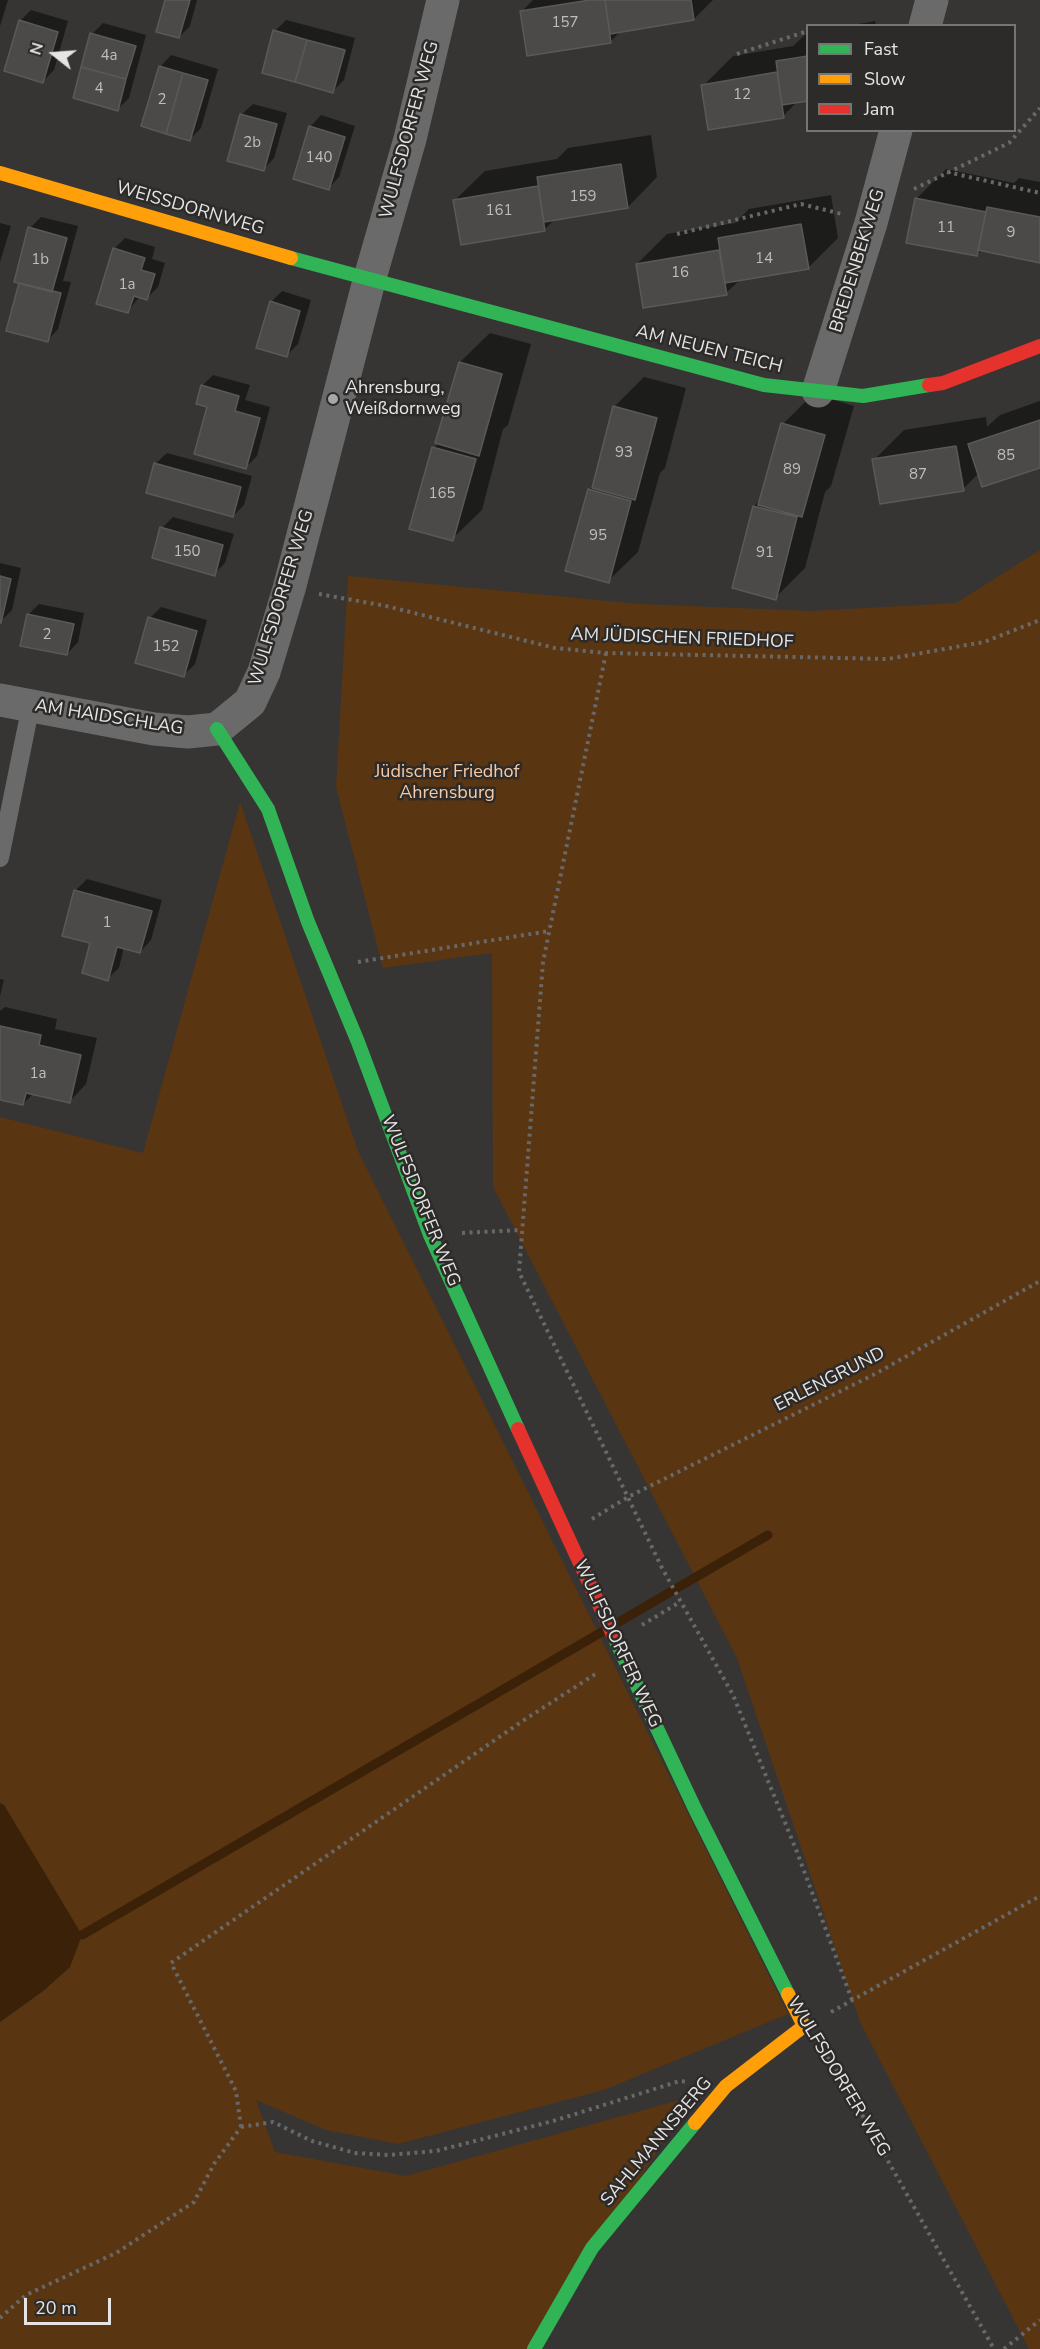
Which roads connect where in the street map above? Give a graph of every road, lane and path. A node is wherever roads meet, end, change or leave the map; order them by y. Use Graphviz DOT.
graph roads {
  1 [pos="443,0"];
  2 [pos="932,0"];
  3 [pos="926,24"];
  4 [pos="806,31"];
  5 [pos="737,54"];
  6 [pos="1040,108"];
  7 [pos="895,132"];
  8 [pos="945,171"];
  9 [pos="0,173"];
  10 [pos="913,190"];
  11 [pos="1040,193"];
  12 [pos="846,215"];
  13 [pos="677,234"];
  14 [pos="369,280"];
  15 [pos="1040,346"];
  16 [pos="818,391"];
  17 [pos="289,589"];
  18 [pos="1040,620"];
  19 [pos="606,653"];
  20 [pos="15,702"];
  21 [pos="217,729"];
  22 [pos="0,858"];
  23 [pos="549,931"];
  24 [pos="329,967"];
  25 [pos="521,1230"];
  26 [pos="430,1235"];
  27 [pos="1040,1281"];
  28 [pos="628,1497"];
  29 [pos="566,1535"];
  30 [pos="680,1602"];
  31 [pos="614,1641"];
  32 [pos="596,1674"];
  33 [pos="1040,1896"];
  34 [pos="852,2000"];
  35 [pos="804,2026"];
  36 [pos="726,2086"];
  37 [pos="241,2127"];
  38 [pos="0,2318"];
  39 [pos="1040,2320"];
  40 [pos="534,2349"];
  41 [pos="994,2349"];
  42 [pos="1004,2349"];
  1 -- 14 [label="street, WULFSDORFER WEG"];
  2 -- 3 [label="street"];
  4 -- 5 [label="path"];
  6 -- 8 [label="path"];
  7 -- 16 [label="street, BREDENBEKWEG"];
  8 -- 10 [label="path"];
  8 -- 11 [label="path"];
  9 -- 14 [label="street, WEISSDORNWEG"];
  12 -- 13 [label="path"];
  14 -- 16 [label="street, AM NEUEN TEICH"];
  14 -- 17 [label="street, WULFSDORFER WEG"];
  15 -- 16 [label="street, AM NEUEN TEICH"];
  17 -- 19 [label="path, AM JÜDISCHEN FRIEDHOF"];
  17 -- 21 [label="street, WULFSDORFER WEG"];
  18 -- 19 [label="path, AM JÜDISCHEN FRIEDHOF"];
  19 -- 23 [label="path"];
  20 -- 21 [label="street, AM HAIDSCHLAG"];
  20 -- 22 [label="lane"];
  21 -- 24 [label="street, WULFSDORFER WEG"];
  23 -- 24 [label="path"];
  23 -- 25 [label="path"];
  24 -- 26 [label="street, WULFSDORFER WEG"];
  25 -- 26 [label="path"];
  25 -- 28 [label="path"];
  26 -- 29 [label="street, WULFSDORFER WEG"];
  27 -- 28 [label="path, ERLENGRUND"];
  28 -- 29 [label="path, ERLENGRUND"];
  28 -- 30 [label="path"];
  29 -- 31 [label="street, WULFSDORFER WEG"];
  30 -- 31 [label="path"];
  30 -- 34 [label="path"];
  31 -- 35 [label="street, WULFSDORFER WEG"];
  32 -- 37 [label="path"];
  33 -- 34 [label="path"];
  34 -- 35 [label="path"];
  35 -- 36 [label="street, SAHLMANNSBERG"];
  35 -- 41 [label="path, WULFSDORFER WEG"];
  36 -- 37 [label="path"];
  36 -- 40 [label="street, SAHLMANNSBERG"];
  37 -- 38 [label="path"];
  39 -- 42 [label="path"];
}
